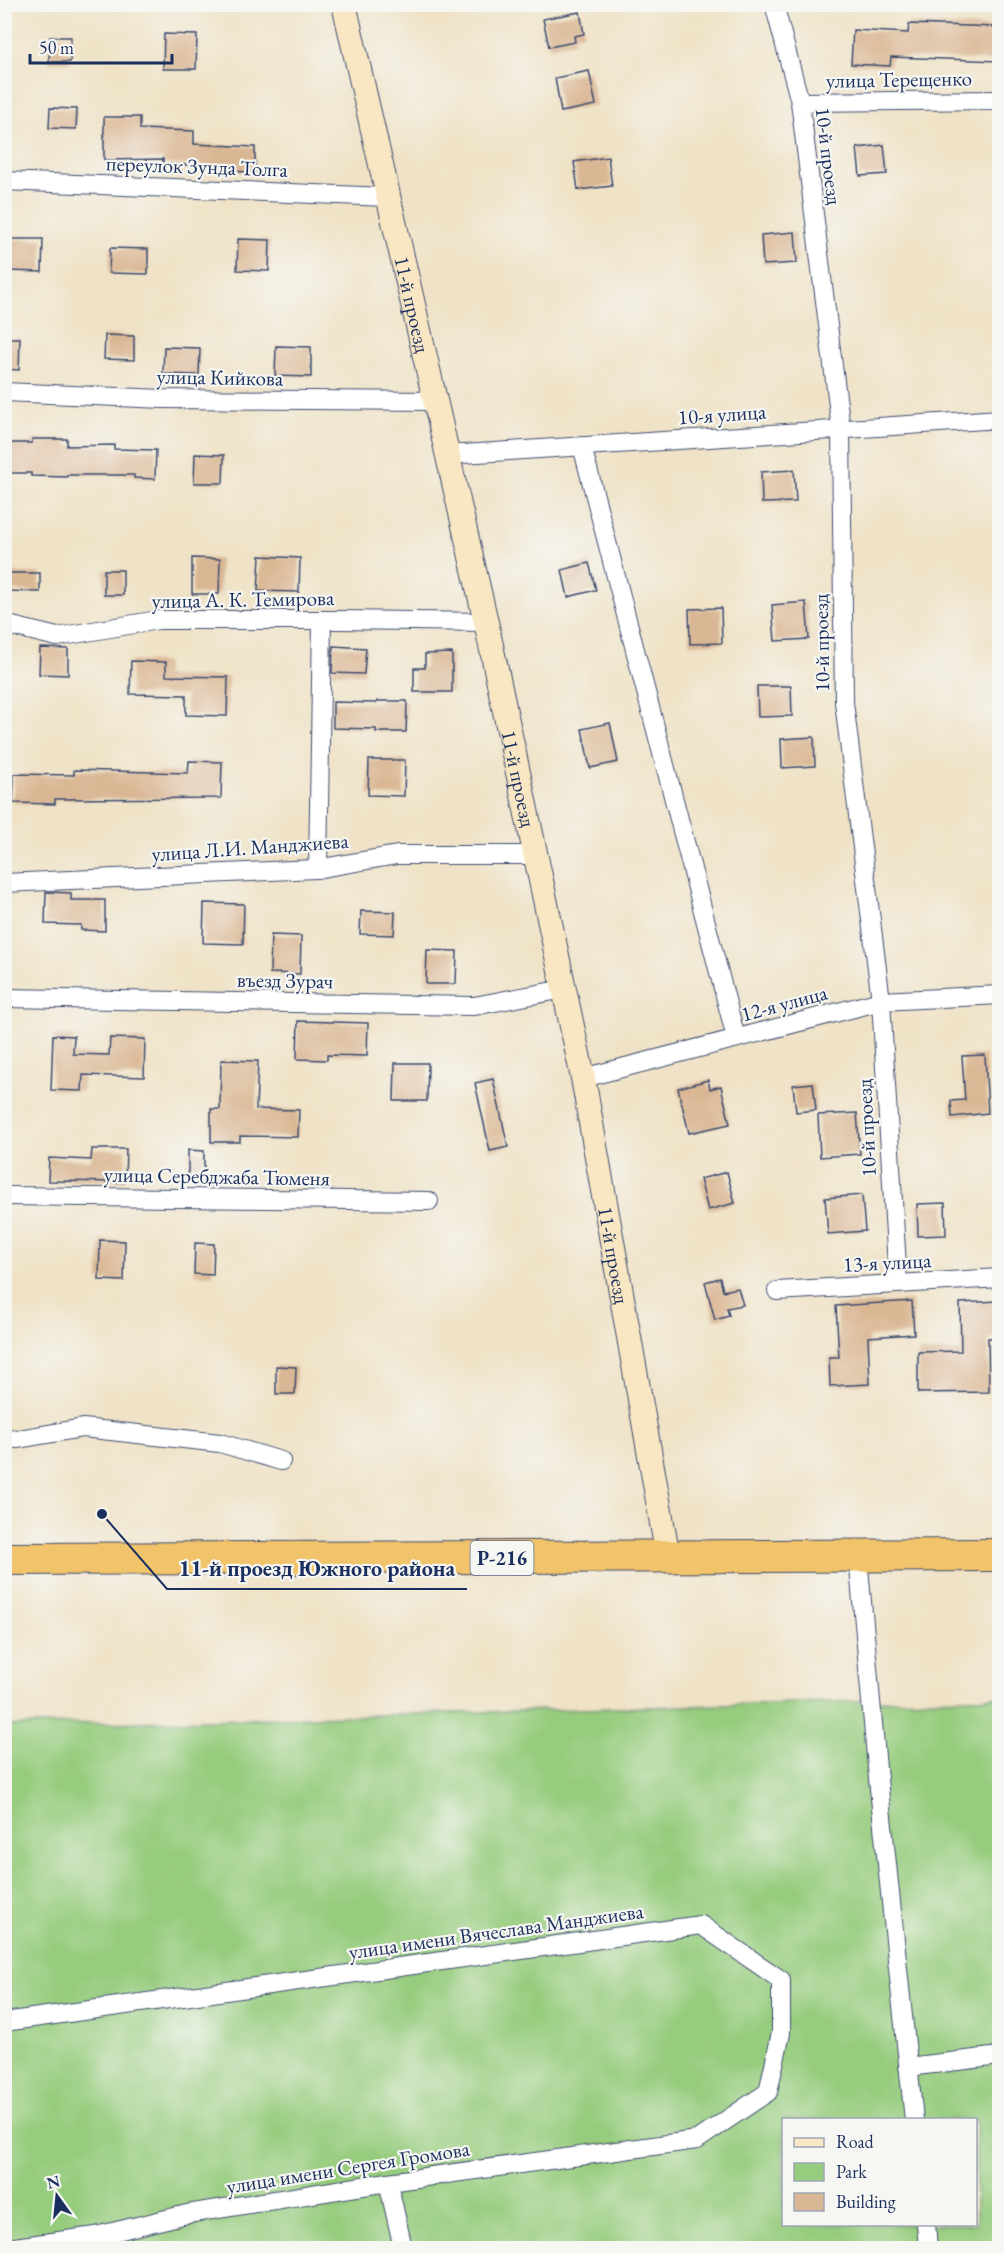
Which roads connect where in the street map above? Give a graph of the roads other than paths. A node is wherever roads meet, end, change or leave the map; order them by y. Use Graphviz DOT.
graph roads {
  1 [pos="344,4"];
  2 [pos="774,4"];
  3 [pos="999,100"];
  4 [pos="800,102"];
  5 [pos="4,181"];
  6 [pos="387,197"];
  7 [pos="4,392"];
  8 [pos="434,401"];
  9 [pos="999,420"];
  10 [pos="841,429"];
  11 [pos="582,446"];
  12 [pos="447,455"];
  13 [pos="322,620"];
  14 [pos="486,622"];
  15 [pos="4,624"];
  16 [pos="535,855"];
  17 [pos="318,869"];
  18 [pos="4,883"];
  19 [pos="564,989"];
  20 [pos="999,995"];
  21 [pos="4,998"];
  22 [pos="881,1001"];
  23 [pos="736,1038"];
  24 [pos="583,1078"];
  25 [pos="4,1196"];
  26 [pos="429,1201"];
  27 [pos="999,1278"];
  28 [pos="898,1284"];
  29 [pos="777,1291"];
  30 [pos="4,1438"];
  31 [pos="281,1461"];
  32 [pos="999,1555"];
  33 [pos="668,1557"];
  34 [pos="858,1557"];
  35 [pos="4,1559"];
  36 [pos="4,2022"];
  37 [pos="999,2056"];
  38 [pos="908,2067"];
  39 [pos="914,2118"];
  40 [pos="697,2140"];
  41 [pos="388,2182"];
  42 [pos="926,2226"];
  43 [pos="7,2248"];
  44 [pos="403,2248"];
  45 [pos="928,2248"];
  1 -- 6 [label="street, 11-й проезд"];
  2 -- 4 [label="street, 10-й проезд"];
  3 -- 4 [label="street, улица Терещенко"];
  4 -- 10 [label="street, 10-й проезд"];
  5 -- 6 [label="street, переулок Зунда Толга"];
  6 -- 8 [label="street, 11-й проезд"];
  7 -- 8 [label="street, улица Кийкова"];
  8 -- 12 [label="street, 11-й проезд"];
  9 -- 10 [label="street, 10-я улица"];
  10 -- 11 [label="street, 10-я улица"];
  10 -- 22 [label="street, 10-й проезд"];
  11 -- 12 [label="street, 10-я улица"];
  11 -- 23 [label="street"];
  12 -- 14 [label="street, 11-й проезд"];
  13 -- 14 [label="street, улица А. К. Темирова"];
  13 -- 15 [label="street, улица А. К. Темирова"];
  13 -- 17 [label="street"];
  14 -- 16 [label="street, 11-й проезд"];
  16 -- 17 [label="street, улица Л.И. Манджиева"];
  16 -- 19 [label="street, 11-й проезд"];
  17 -- 18 [label="street, улица Л.И. Манджиева"];
  19 -- 21 [label="street, въезд Зурач"];
  19 -- 24 [label="street, 11-й проезд"];
  20 -- 22 [label="street, 12-я улица"];
  22 -- 23 [label="street, 12-я улица"];
  22 -- 28 [label="street, 10-й проезд"];
  23 -- 24 [label="street, 12-я улица"];
  24 -- 33 [label="street, 11-й проезд"];
  25 -- 26 [label="street, улица Серебджаба Тюменя"];
  27 -- 28 [label="street, 13-я улица"];
  28 -- 29 [label="street, 13-я улица"];
  30 -- 31 [label="street"];
  32 -- 34 [label="highway, Р-216"];
  33 -- 34 [label="highway, Р-216"];
  33 -- 35 [label="highway, Р-216"];
  34 -- 38 [label="street"];
  36 -- 40 [label="street, улица имени Вячеслава Манджиева"];
  37 -- 38 [label="street"];
  38 -- 39 [label="street"];
  40 -- 41 [label="street, улица имени Сергея Громова"];
  41 -- 43 [label="street, улица имени Сергея Громова"];
  41 -- 44 [label="street"];
  42 -- 45 [label="street"];
}
